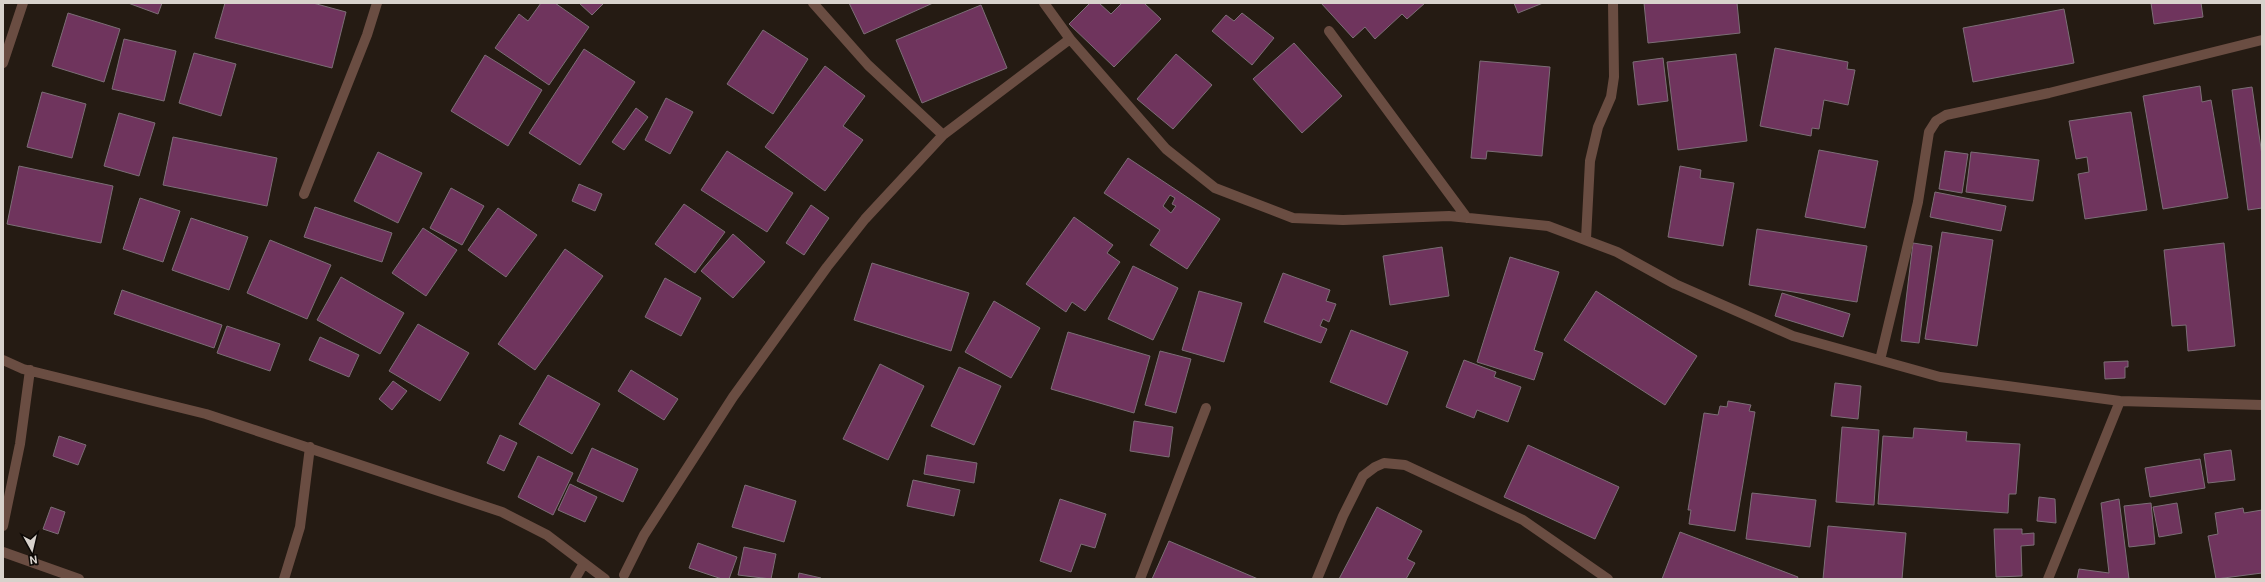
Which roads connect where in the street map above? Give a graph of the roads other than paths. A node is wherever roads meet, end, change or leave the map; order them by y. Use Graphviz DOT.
graph roads {
  1 [pos="23,3"];
  2 [pos="377,3"];
  3 [pos="813,3"];
  4 [pos="1044,3"];
  5 [pos="1613,3"];
  6 [pos="1330,31"];
  7 [pos="1070,39"];
  8 [pos="2262,40"];
  9 [pos="3,63"];
  10 [pos="943,135"];
  11 [pos="304,194"];
  12 [pos="1467,218"];
  13 [pos="1586,239"];
  14 [pos="3,360"];
  15 [pos="1880,360"];
  16 [pos="30,370"];
  17 [pos="2120,401"];
  18 [pos="2262,405"];
  19 [pos="1206,408"];
  20 [pos="310,447"];
  21 [pos="3,526"];
  22 [pos="3,552"];
  23 [pos="584,563"];
  24 [pos="623,578"];
  25 [pos="79,579"];
  26 [pos="284,579"];
  27 [pos="575,579"];
  28 [pos="605,579"];
  29 [pos="1140,579"];
  30 [pos="1317,579"];
  31 [pos="1608,579"];
  32 [pos="2048,579"];
  1 -- 9 [label="street"];
  2 -- 11 [label="street"];
  3 -- 10 [label="street"];
  4 -- 7 [label="street"];
  5 -- 13 [label="street"];
  6 -- 12 [label="street"];
  7 -- 10 [label="street"];
  7 -- 12 [label="street"];
  8 -- 15 [label="street"];
  10 -- 24 [label="street"];
  12 -- 13 [label="street"];
  13 -- 15 [label="street"];
  14 -- 16 [label="street"];
  15 -- 17 [label="street"];
  16 -- 20 [label="street"];
  16 -- 21 [label="street"];
  17 -- 18 [label="street"];
  17 -- 32 [label="street"];
  19 -- 29 [label="street"];
  20 -- 23 [label="street"];
  20 -- 26 [label="street"];
  22 -- 25 [label="street"];
  23 -- 27 [label="street"];
  23 -- 28 [label="street"];
  30 -- 31 [label="street"];
}
